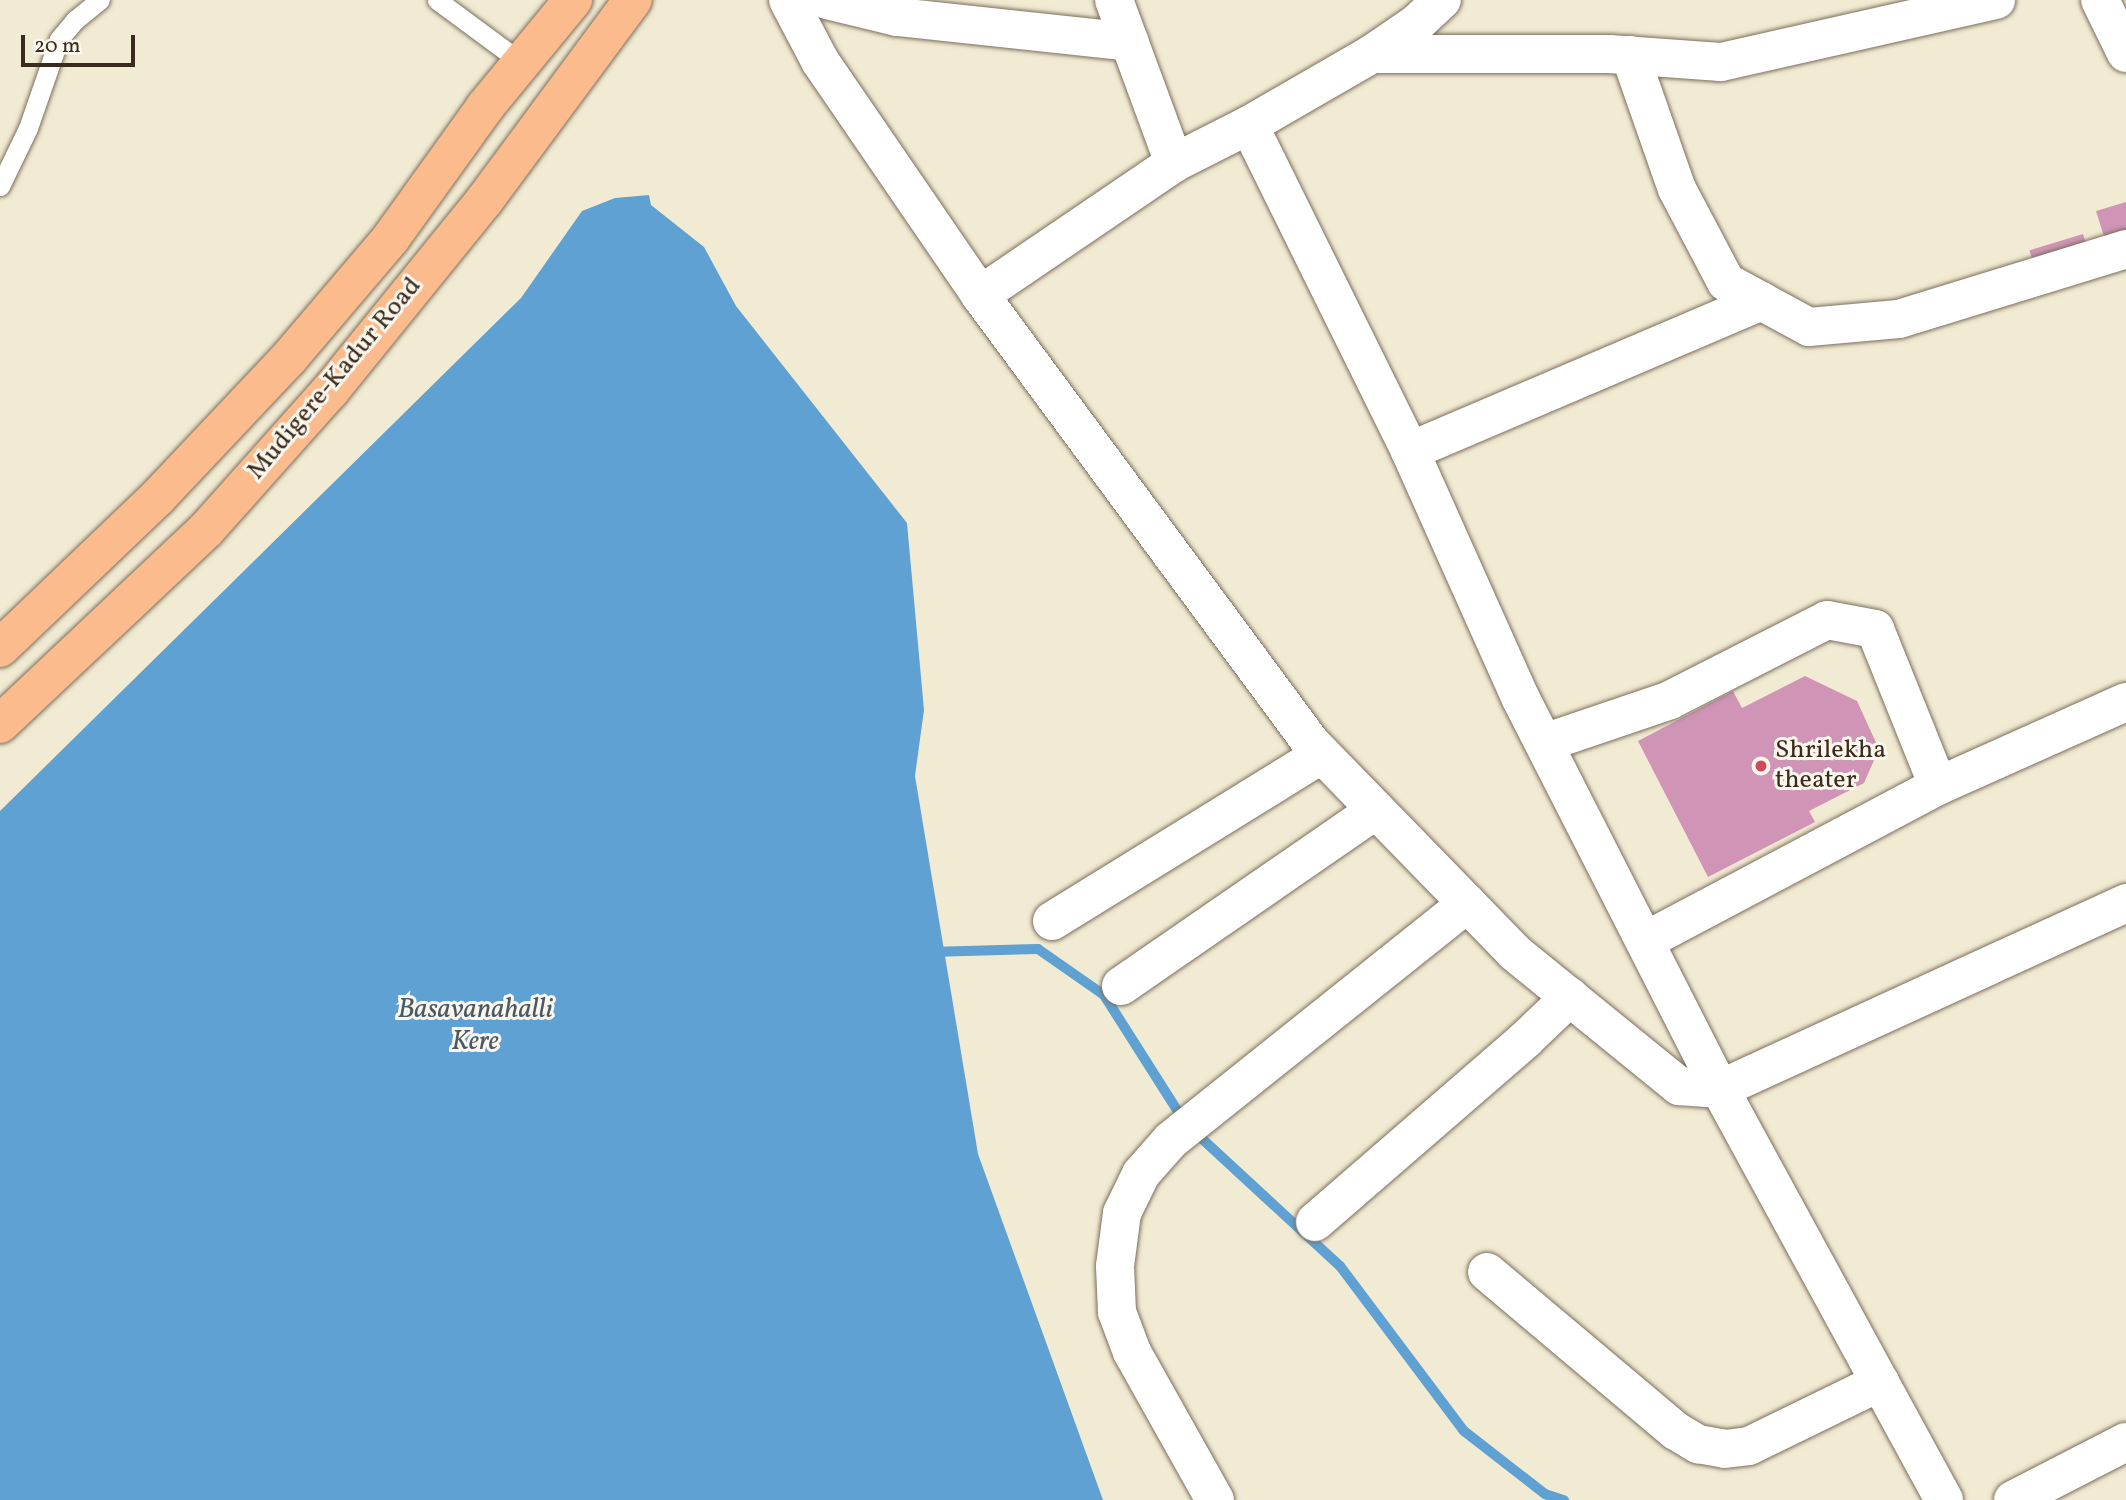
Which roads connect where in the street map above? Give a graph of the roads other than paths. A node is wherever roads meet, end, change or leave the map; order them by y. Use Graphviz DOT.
graph roads {
  1 [pos="100,0"];
  2 [pos="437,0"];
  3 [pos="573,0"];
  4 [pos="633,0"];
  5 [pos="788,0"];
  6 [pos="827,0"];
  7 [pos="1114,0"];
  8 [pos="1996,0"];
  9 [pos="2100,0"];
  10 [pos="1423,8"];
  11 [pos="1130,42"];
  12 [pos="2126,53"];
  13 [pos="1372,54"];
  14 [pos="1630,55"];
  15 [pos="522,63"];
  16 [pos="1249,125"];
  17 [pos="1174,163"];
  18 [pos="0,186"];
  19 [pos="2125,253"];
  20 [pos="980,295"];
  21 [pos="1761,301"];
  22 [pos="1410,452"];
  23 [pos="0,648"];
  24 [pos="2126,702"];
  25 [pos="0,724"];
  26 [pos="1544,743"];
  27 [pos="1322,754"];
  28 [pos="1938,786"];
  29 [pos="1376,810"];
  30 [pos="2126,903"];
  31 [pos="1467,904"];
  32 [pos="1052,921"];
  33 [pos="1645,941"];
  34 [pos="1121,986"];
  35 [pos="1570,997"];
  36 [pos="1720,1089"];
  37 [pos="1315,1222"];
  38 [pos="1487,1272"];
  39 [pos="1880,1382"];
  40 [pos="2126,1442"];
  41 [pos="1215,1500"];
  42 [pos="1944,1500"];
  43 [pos="2013,1500"];
  1 -- 18 [label="lane"];
  2 -- 15 [label="lane"];
  3 -- 15 [label="highway, Mudigere-Kadur Road"];
  4 -- 25 [label="highway, Mudigere-Kadur Road"];
  5 -- 20 [label="street"];
  6 -- 11 [label="street"];
  7 -- 11 [label="street"];
  8 -- 14 [label="street"];
  9 -- 12 [label="street"];
  10 -- 13 [label="street"];
  11 -- 17 [label="street"];
  13 -- 14 [label="street"];
  13 -- 16 [label="street"];
  14 -- 21 [label="street"];
  15 -- 23 [label="highway, Mudigere-Kadur Road"];
  16 -- 17 [label="street"];
  16 -- 22 [label="street"];
  17 -- 20 [label="street"];
  19 -- 21 [label="street"];
  20 -- 27 [label="street"];
  21 -- 22 [label="street"];
  22 -- 26 [label="street"];
  24 -- 28 [label="street"];
  26 -- 28 [label="street"];
  26 -- 33 [label="street"];
  27 -- 29 [label="street"];
  27 -- 32 [label="street"];
  28 -- 33 [label="street"];
  29 -- 31 [label="street"];
  29 -- 34 [label="street"];
  30 -- 36 [label="street"];
  31 -- 35 [label="street"];
  31 -- 41 [label="street"];
  33 -- 36 [label="street"];
  35 -- 36 [label="street"];
  35 -- 37 [label="street"];
  36 -- 39 [label="street"];
  38 -- 39 [label="street"];
  39 -- 42 [label="street"];
  40 -- 43 [label="street"];
}
